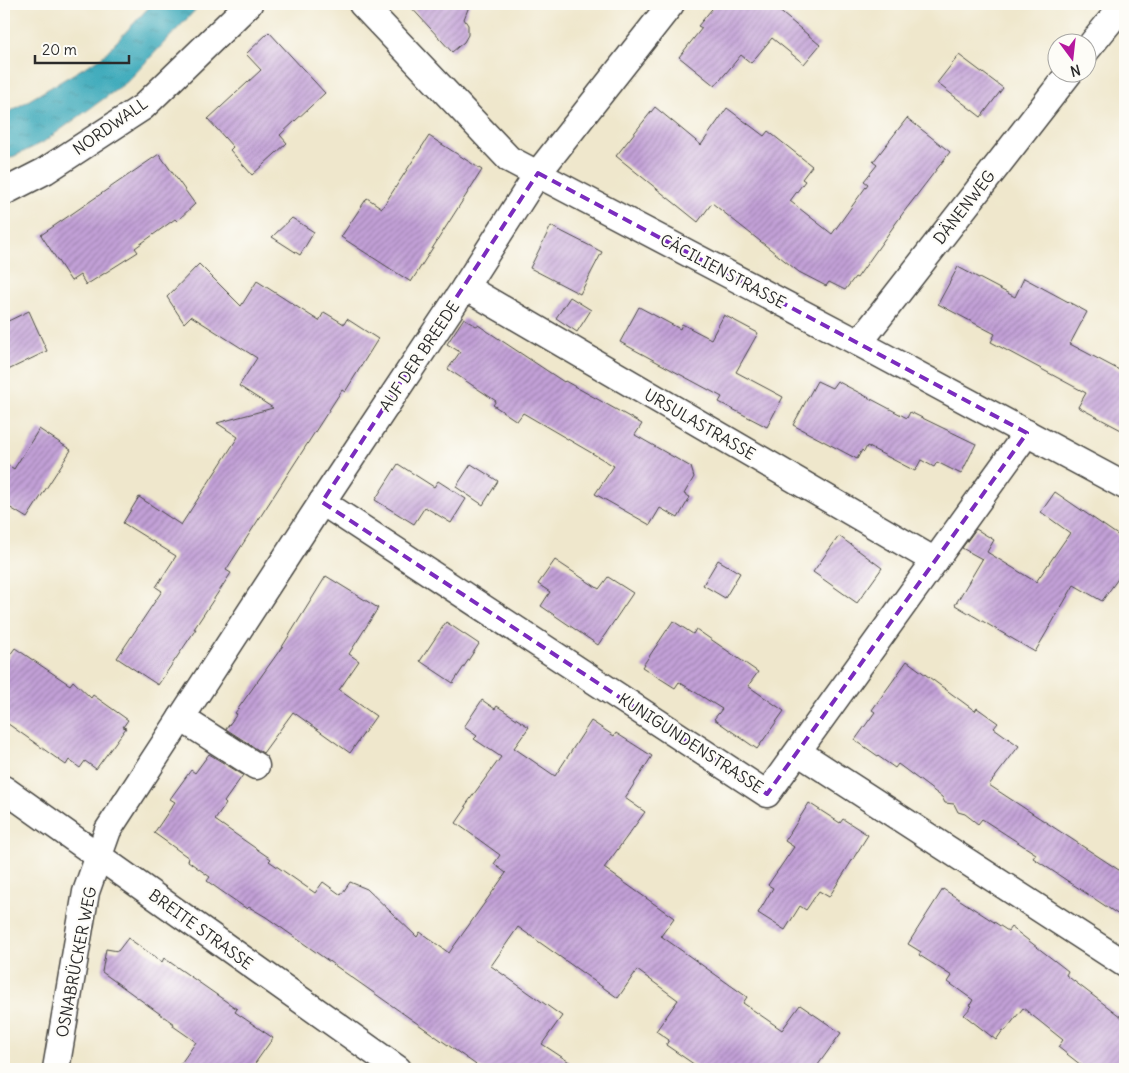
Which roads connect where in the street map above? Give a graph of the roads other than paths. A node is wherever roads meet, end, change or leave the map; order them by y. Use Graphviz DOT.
graph roads {
  1 [pos="249,4"];
  2 [pos="362,4"];
  3 [pos="671,4"];
  4 [pos="1124,4"];
  5 [pos="1096,39"];
  6 [pos="1062,82"];
  7 [pos="538,173"];
  8 [pos="4,192"];
  9 [pos="465,287"];
  10 [pos="859,342"];
  11 [pos="1027,434"];
  12 [pos="1125,486"];
  13 [pos="322,502"];
  14 [pos="935,561"];
  15 [pos="181,718"];
  16 [pos="798,752"];
  17 [pos="256,766"];
  18 [pos="4,789"];
  19 [pos="99,856"];
  20 [pos="1125,964"];
  21 [pos="56,1069"];
  22 [pos="398,1069"];
  1 -- 8 [label="street, NORDWALL"];
  2 -- 7 [label="street, CÄCILIENSTRASSE"];
  3 -- 7 [label="street, AUF DER BREEDE"];
  4 -- 5 [label="street"];
  6 -- 10 [label="street, DÄNENWEG"];
  7 -- 9 [label="street, AUF DER BREEDE"];
  7 -- 10 [label="street, CÄCILIENSTRASSE"];
  9 -- 13 [label="street, AUF DER BREEDE"];
  9 -- 14 [label="street, URSULASTRASSE"];
  10 -- 11 [label="street, CÄCILIENSTRASSE"];
  11 -- 12 [label="street, CÄCILIENSTRASSE"];
  11 -- 14 [label="street"];
  13 -- 15 [label="street, AUF DER BREEDE"];
  13 -- 16 [label="street, KUNIGUNDENSTRASSE"];
  14 -- 16 [label="street"];
  15 -- 17 [label="street"];
  15 -- 19 [label="street, AUF DER BREEDE"];
  16 -- 20 [label="street"];
  18 -- 19 [label="street, BREITE STRASSE"];
  19 -- 21 [label="street, OSNABRÜCKER WEG"];
  19 -- 22 [label="street, BREITE STRASSE"];
}
